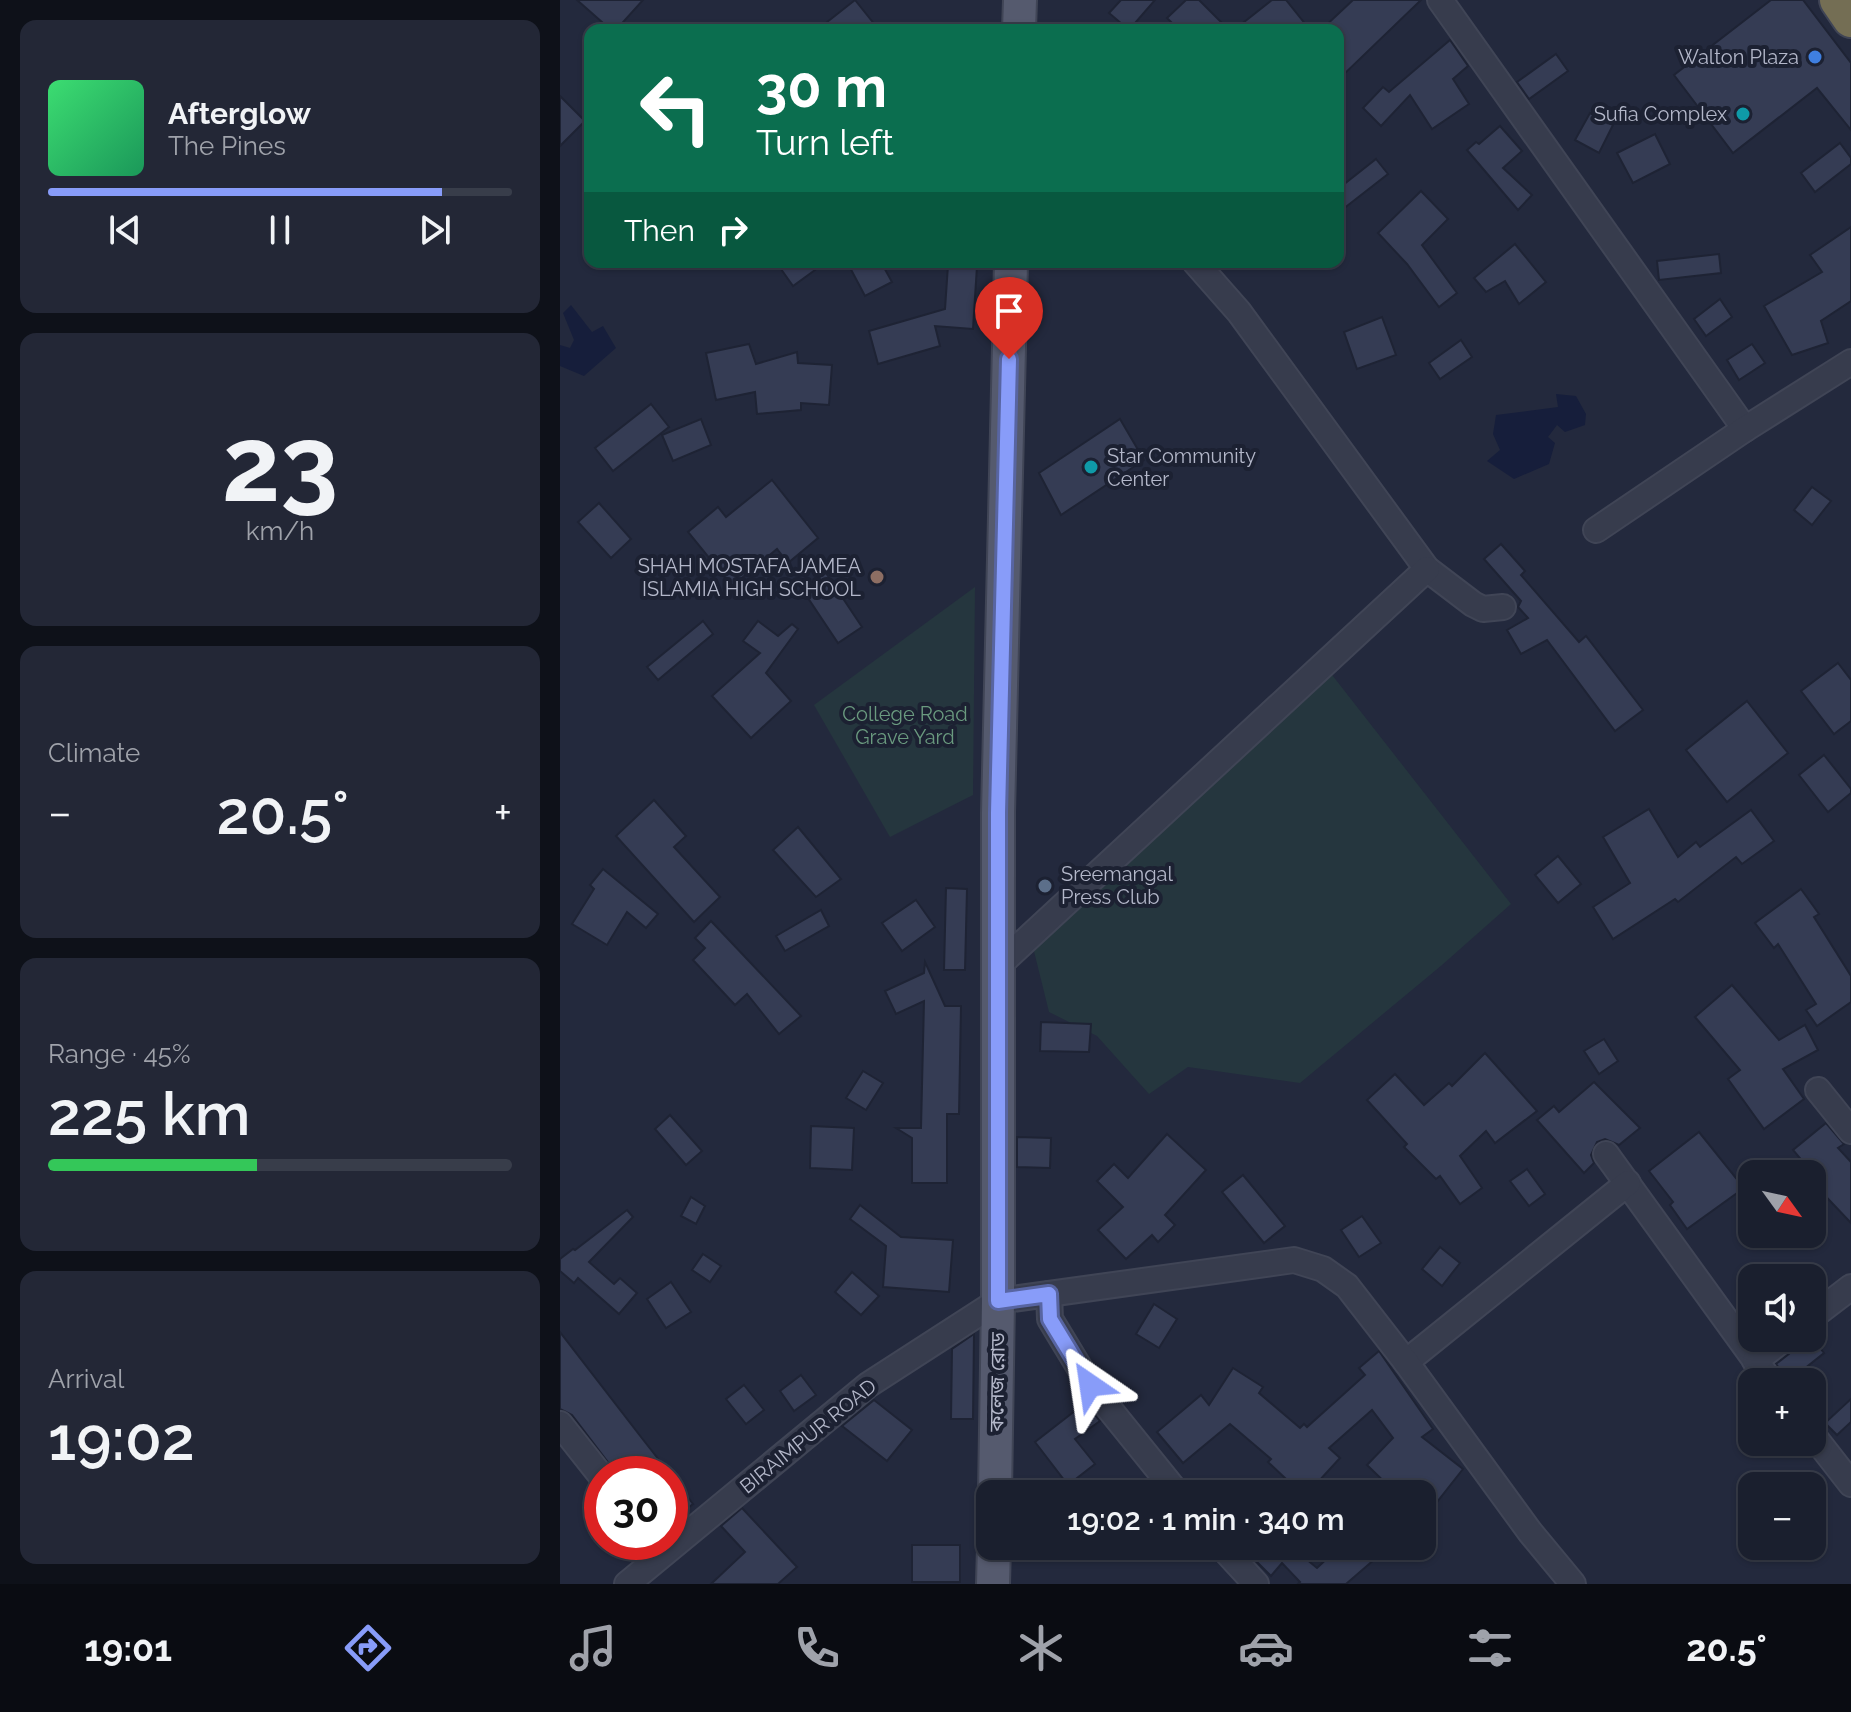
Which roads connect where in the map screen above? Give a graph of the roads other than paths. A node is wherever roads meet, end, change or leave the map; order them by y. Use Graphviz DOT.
graph roads {
  1 [pos="1020,0"];
  2 [pos="1440,0"];
  3 [pos="1838,0"];
  4 [pos="1851,19"];
  5 [pos="1019,24"];
  6 [pos="1011,268"];
  7 [pos="1200,268"];
  8 [pos="1851,362"];
  9 [pos="1745,429"];
  10 [pos="1596,530"];
  11 [pos="1427,569"];
  12 [pos="1503,607"];
  13 [pos="999,965"];
  14 [pos="1818,1090"];
  15 [pos="1851,1131"];
  16 [pos="1606,1154"];
  17 [pos="1628,1183"];
  18 [pos="1851,1287"];
  19 [pos="1049,1294"];
  20 [pos="998,1301"];
  21 [pos="1826,1306"];
  22 [pos="1767,1352"];
  23 [pos="1755,1361"];
  24 [pos="1406,1362"];
  25 [pos="1760,1368"];
  26 [pos="560,1424"];
  27 [pos="1826,1452"];
  28 [pos="585,1456"];
  29 [pos="995,1480"];
  30 [pos="1167,1480"];
  31 [pos="1851,1484"];
  32 [pos="688,1525"];
  33 [pos="648,1560"];
  34 [pos="994,1560"];
  35 [pos="1234,1560"];
  36 [pos="627,1584"];
  37 [pos="993,1584"];
  38 [pos="1256,1584"];
  39 [pos="1573,1584"];
  1 -- 5 [label="main road"];
  2 -- 9 [label="street"];
  3 -- 4 [label="highway"];
  6 -- 13 [label="main road, কলেজ রোড"];
  7 -- 11 [label="street"];
  8 -- 9 [label="street"];
  9 -- 10 [label="street"];
  11 -- 12 [label="street"];
  11 -- 13 [label="street"];
  13 -- 20 [label="main road, কলেজ রোড"];
  14 -- 15 [label="street"];
  16 -- 17 [label="street"];
  17 -- 23 [label="street"];
  17 -- 24 [label="street"];
  18 -- 21 [label="street"];
  19 -- 20 [label="street"];
  19 -- 24 [label="street"];
  19 -- 30 [label="street"];
  20 -- 29 [label="main road, কলেজ রোড"];
  20 -- 32 [label="street, BIRAIMPUR ROAD"];
  22 -- 23 [label="street"];
  23 -- 25 [label="street"];
  24 -- 39 [label="street"];
  26 -- 28 [label="street"];
  27 -- 31 [label="street"];
  33 -- 36 [label="street, BIRAIMPUR ROAD"];
  34 -- 37 [label="main road"];
  35 -- 38 [label="street"];
}
